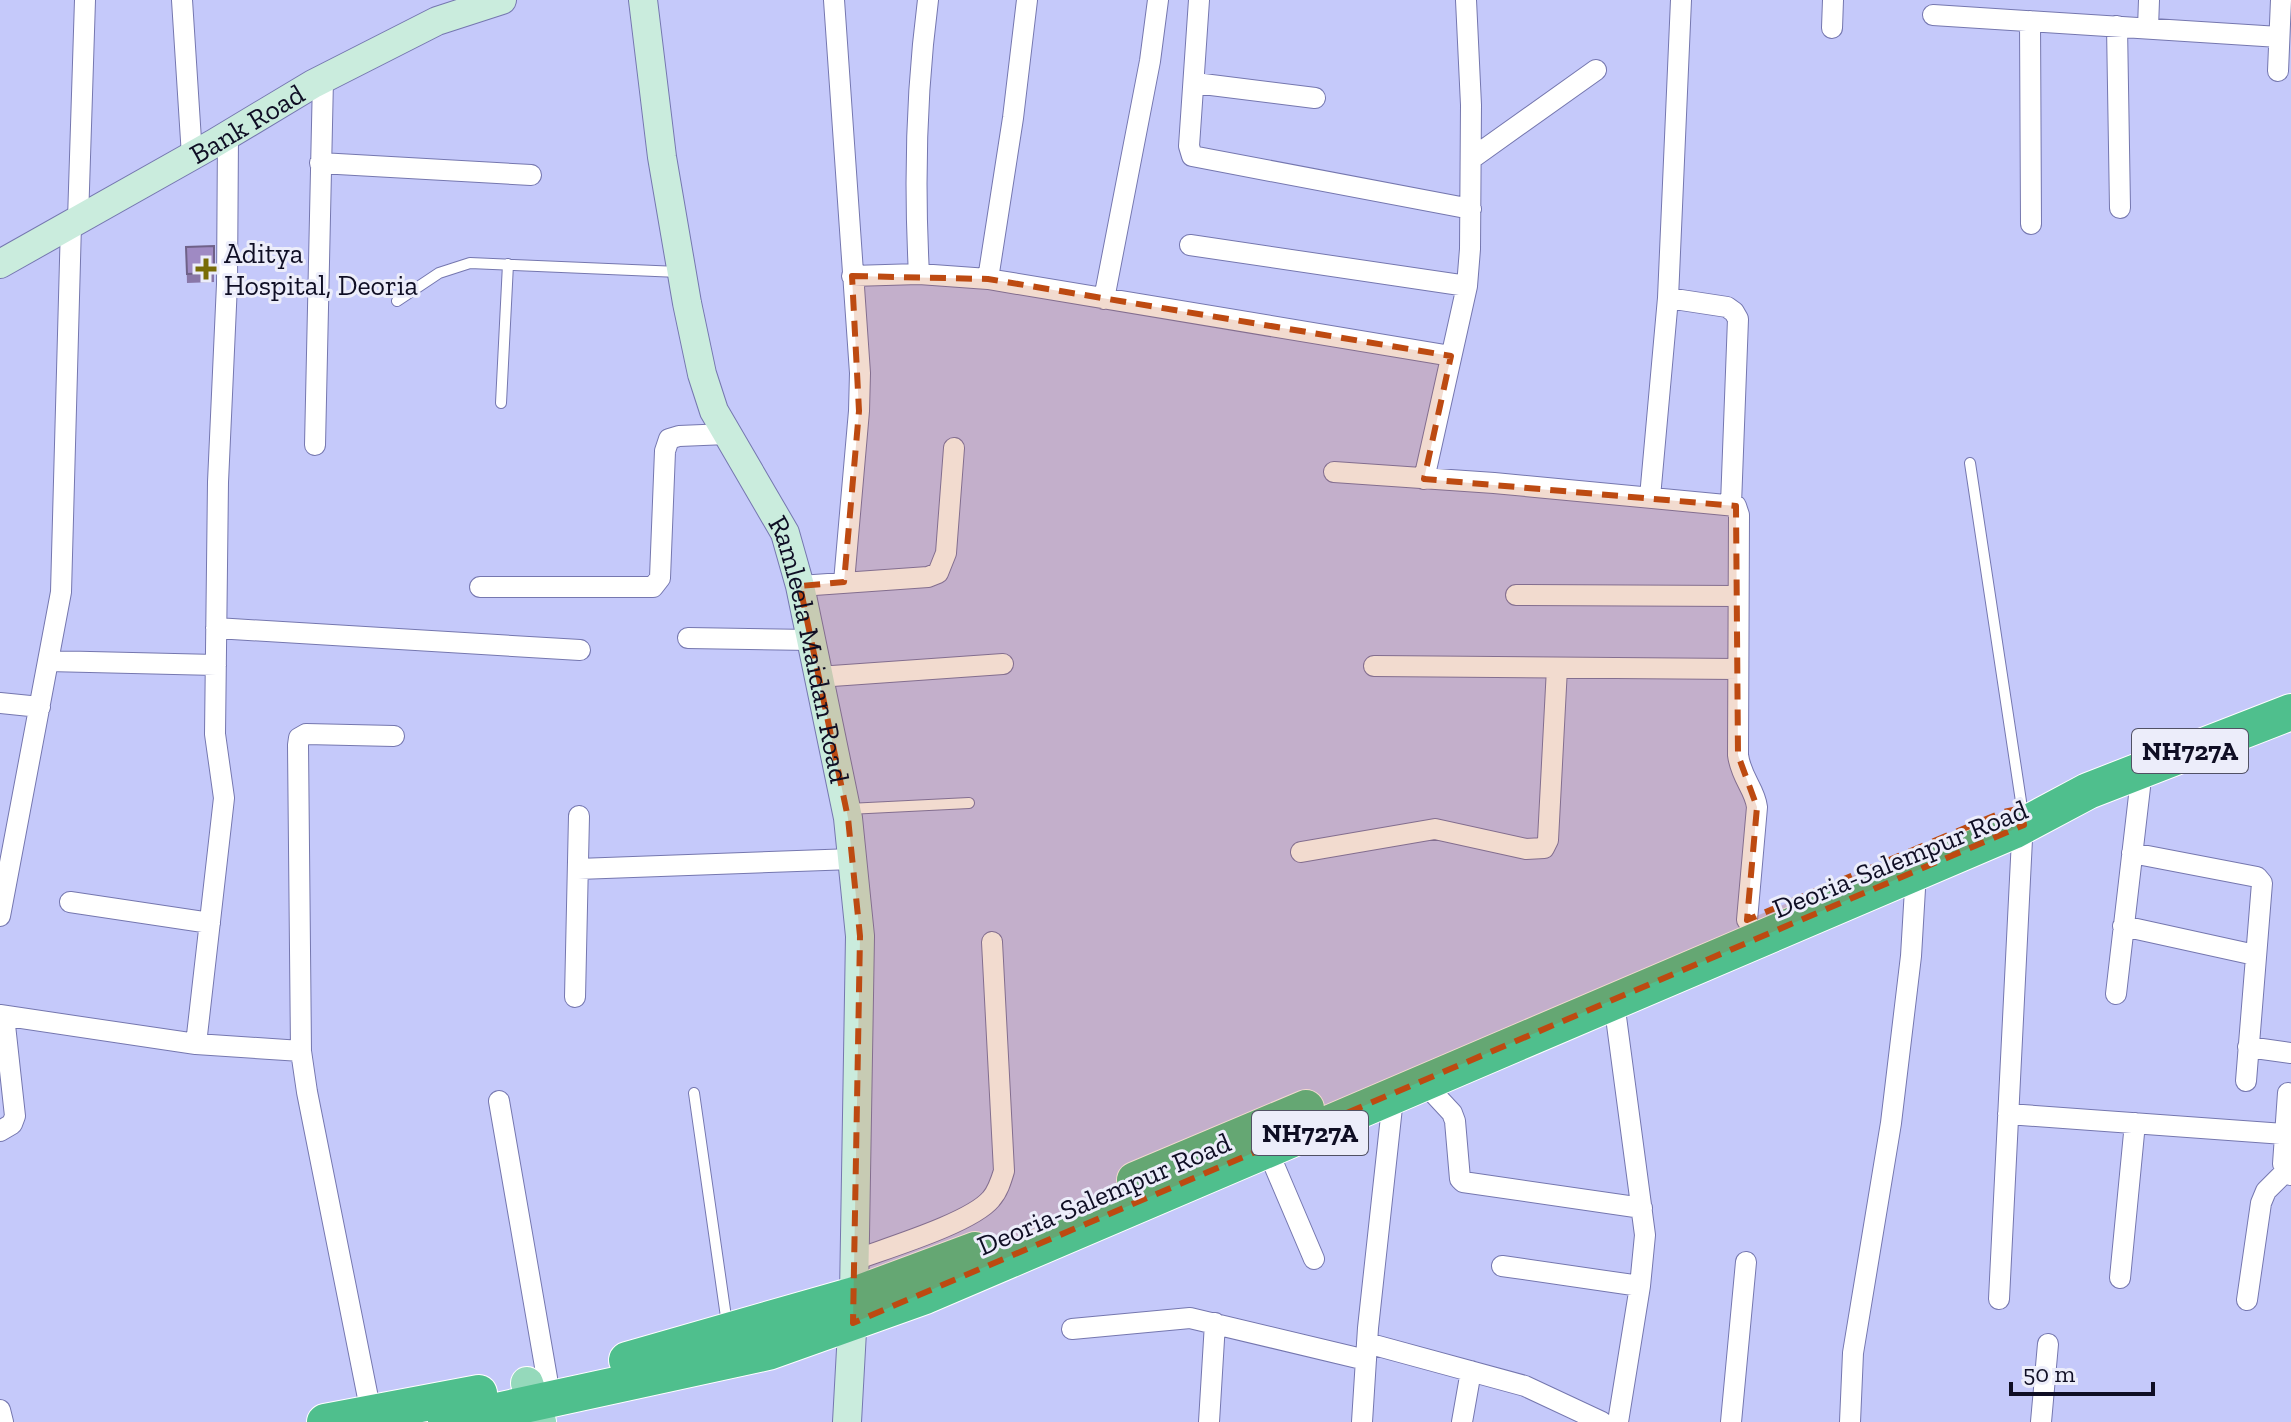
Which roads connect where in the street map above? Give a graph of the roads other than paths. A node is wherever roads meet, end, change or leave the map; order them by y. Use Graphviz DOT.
graph roads {
  1 [pos="85,0"];
  2 [pos="182,0"];
  3 [pos="502,0"];
  4 [pos="643,0"];
  5 [pos="834,0"];
  6 [pos="928,0"];
  7 [pos="1027,0"];
  8 [pos="1158,0"];
  9 [pos="1199,0"];
  10 [pos="1466,0"];
  11 [pos="1681,0"];
  12 [pos="1833,0"];
  13 [pos="2149,0"];
  14 [pos="2281,0"];
  15 [pos="1933,15"];
  16 [pos="2030,21"];
  17 [pos="2117,26"];
  18 [pos="1832,28"];
  19 [pos="2148,28"];
  20 [pos="2279,37"];
  21 [pos="1596,70"];
  22 [pos="2278,71"];
  23 [pos="323,79"];
  24 [pos="1195,83"];
  25 [pos="1315,98"];
  26 [pos="228,135"];
  27 [pos="192,156"];
  28 [pos="1471,159"];
  29 [pos="320,163"];
  30 [pos="531,175"];
  31 [pos="2120,208"];
  32 [pos="1471,209"];
  33 [pos="75,222"];
  34 [pos="2031,224"];
  35 [pos="1190,245"];
  36 [pos="0,264"];
  37 [pos="508,264"];
  38 [pos="681,272"];
  39 [pos="919,274"];
  40 [pos="852,276"];
  41 [pos="988,279"];
  42 [pos="1467,286"];
  43 [pos="1668,298"];
  44 [pos="1104,299"];
  45 [pos="397,301"];
  46 [pos="1451,356"];
  47 [pos="501,403"];
  48 [pos="727,434"];
  49 [pos="315,445"];
  50 [pos="954,448"];
  51 [pos="1970,463"];
  52 [pos="1334,472"];
  53 [pos="1424,479"];
  54 [pos="1650,497"];
  55 [pos="1731,504"];
  56 [pos="844,582"];
  57 [pos="800,586"];
  58 [pos="480,587"];
  59 [pos="1516,595"];
  60 [pos="1738,596"];
  61 [pos="216,628"];
  62 [pos="688,638"];
  63 [pos="811,640"];
  64 [pos="580,650"];
  65 [pos="48,661"];
  66 [pos="1003,664"];
  67 [pos="216,665"];
  68 [pos="1374,666"];
  69 [pos="1557,668"];
  70 [pos="1737,669"];
  71 [pos="818,677"];
  72 [pos="0,703"];
  73 [pos="40,707"];
  74 [pos="2286,713"];
  75 [pos="394,736"];
  76 [pos="2142,770"];
  77 [pos="969,803"];
  78 [pos="846,809"];
  79 [pos="579,816"];
  80 [pos="2023,816"];
  81 [pos="1301,852"];
  82 [pos="2132,853"];
  83 [pos="853,859"];
  84 [pos="578,869"];
  85 [pos="1916,872"];
  86 [pos="70,902"];
  87 [pos="0,916"];
  88 [pos="1747,920"];
  89 [pos="210,923"];
  90 [pos="2123,926"];
  91 [pos="992,942"];
  92 [pos="2255,955"];
  93 [pos="2116,994"];
  94 [pos="575,997"];
  95 [pos="1614,1002"];
  96 [pos="2,1016"];
  97 [pos="196,1044"];
  98 [pos="2248,1047"];
  99 [pos="301,1051"];
  100 [pos="2291,1053"];
  101 [pos="2246,1081"];
  102 [pos="1409,1091"];
  103 [pos="694,1093"];
  104 [pos="2288,1093"];
  105 [pos="499,1101"];
  106 [pos="2008,1114"];
  107 [pos="2135,1123"];
  108 [pos="0,1131"];
  109 [pos="2284,1134"];
  110 [pos="1268,1151"];
  111 [pos="2288,1173"];
  112 [pos="1642,1208"];
  113 [pos="1314,1259"];
  114 [pos="1746,1262"];
  115 [pos="1502,1266"];
  116 [pos="2120,1278"];
  117 [pos="1640,1286"];
  118 [pos="854,1293"];
  119 [pos="1999,1299"];
  120 [pos="2247,1300"];
  121 [pos="1215,1323"];
  122 [pos="1072,1329"];
  123 [pos="728,1331"];
  124 [pos="2048,1344"];
  125 [pos="1366,1352"];
  126 [pos="1471,1371"];
  127 [pos="525,1401"];
  128 [pos="0,1410"];
  129 [pos="371,1413"];
  130 [pos="454,1421"];
  131 [pos="3,1422"];
  132 [pos="325,1422"];
  133 [pos="847,1422"];
  134 [pos="1209,1422"];
  135 [pos="1362,1422"];
  136 [pos="1462,1422"];
  137 [pos="1602,1422"];
  138 [pos="1618,1422"];
  139 [pos="1731,1422"];
  140 [pos="1850,1422"];
  141 [pos="2041,1422"];
  1 -- 33 [label="street"];
  2 -- 27 [label="street"];
  3 -- 23 [label="street, Bank Road"];
  4 -- 38 [label="street, Ramleela Maidan Road"];
  5 -- 40 [label="street"];
  6 -- 39 [label="street"];
  7 -- 41 [label="street"];
  8 -- 44 [label="street"];
  9 -- 24 [label="street"];
  10 -- 28 [label="street"];
  11 -- 43 [label="street"];
  12 -- 18 [label="street"];
  13 -- 19 [label="street"];
  14 -- 20 [label="street"];
  15 -- 16 [label="street"];
  16 -- 17 [label="street"];
  16 -- 34 [label="street"];
  17 -- 19 [label="street"];
  17 -- 31 [label="street"];
  19 -- 20 [label="street"];
  20 -- 22 [label="street"];
  21 -- 28 [label="street"];
  23 -- 26 [label="street, Bank Road"];
  23 -- 29 [label="street"];
  24 -- 25 [label="street"];
  24 -- 32 [label="street"];
  26 -- 27 [label="street, Bank Road"];
  26 -- 61 [label="street"];
  27 -- 33 [label="street, Bank Road"];
  28 -- 32 [label="street"];
  29 -- 30 [label="street"];
  29 -- 49 [label="street"];
  32 -- 42 [label="street"];
  33 -- 36 [label="street, Bank Road"];
  33 -- 65 [label="street"];
  35 -- 42 [label="street"];
  37 -- 38 [label="lane"];
  37 -- 45 [label="lane"];
  37 -- 47 [label="lane"];
  38 -- 48 [label="street, Ramleela Maidan Road"];
  39 -- 40 [label="street"];
  39 -- 41 [label="street"];
  40 -- 56 [label="street"];
  41 -- 44 [label="street"];
  42 -- 46 [label="street"];
  43 -- 54 [label="street"];
  43 -- 55 [label="street"];
  44 -- 46 [label="street"];
  46 -- 53 [label="street"];
  48 -- 57 [label="street, Ramleela Maidan Road"];
  48 -- 58 [label="street"];
  50 -- 56 [label="street"];
  51 -- 80 [label="lane"];
  52 -- 53 [label="street"];
  53 -- 54 [label="street"];
  54 -- 55 [label="street"];
  55 -- 60 [label="street"];
  56 -- 57 [label="street"];
  57 -- 63 [label="street, Ramleela Maidan Road"];
  59 -- 60 [label="street"];
  60 -- 70 [label="street"];
  61 -- 64 [label="street"];
  61 -- 67 [label="street"];
  62 -- 63 [label="street"];
  63 -- 71 [label="street, Ramleela Maidan Road"];
  65 -- 67 [label="street"];
  65 -- 73 [label="street"];
  66 -- 71 [label="street"];
  67 -- 89 [label="street"];
  68 -- 69 [label="street"];
  69 -- 70 [label="street"];
  69 -- 81 [label="street"];
  70 -- 88 [label="street"];
  71 -- 78 [label="street, Ramleela Maidan Road"];
  72 -- 73 [label="street"];
  73 -- 87 [label="street"];
  74 -- 76 [label="highway, NH727A"];
  75 -- 99 [label="street"];
  76 -- 80 [label="highway, Deoria-Salempur Road / NH727A"];
  76 -- 82 [label="street"];
  77 -- 78 [label="lane"];
  78 -- 83 [label="street, Ramleela Maidan Road"];
  79 -- 84 [label="street"];
  80 -- 85 [label="highway, Deoria-Salempur Road / NH727A"];
  80 -- 88 [label="highway, Deoria-Salempur Road / NH727A"];
  80 -- 106 [label="street"];
  82 -- 90 [label="street"];
  82 -- 92 [label="street"];
  83 -- 84 [label="street"];
  83 -- 118 [label="street, Ramleela Maidan Road"];
  84 -- 94 [label="street"];
  85 -- 95 [label="highway, Deoria-Salempur Road / NH727A"];
  85 -- 140 [label="street"];
  86 -- 89 [label="street"];
  88 -- 118 [label="highway, Deoria-Salempur Road / NH727A"];
  89 -- 97 [label="street"];
  90 -- 92 [label="street"];
  90 -- 93 [label="street"];
  91 -- 118 [label="street"];
  92 -- 98 [label="street"];
  95 -- 102 [label="highway, Deoria-Salempur Road / NH727A"];
  95 -- 112 [label="street"];
  96 -- 97 [label="street"];
  96 -- 108 [label="street"];
  97 -- 99 [label="street"];
  98 -- 100 [label="street"];
  98 -- 101 [label="street"];
  99 -- 129 [label="street"];
  102 -- 110 [label="highway, Deoria-Salempur Road / NH727A"];
  102 -- 112 [label="street"];
  102 -- 125 [label="street"];
  103 -- 123 [label="lane"];
  104 -- 109 [label="street"];
  105 -- 127 [label="street"];
  106 -- 107 [label="street"];
  106 -- 119 [label="street"];
  107 -- 109 [label="street"];
  107 -- 116 [label="street"];
  109 -- 111 [label="street"];
  110 -- 113 [label="street"];
  110 -- 118 [label="highway, Deoria-Salempur Road / NH727A"];
  111 -- 120 [label="street"];
  112 -- 117 [label="street"];
  114 -- 139 [label="street"];
  115 -- 117 [label="street"];
  117 -- 138 [label="street"];
  118 -- 123 [label="highway, Deoria-Salempur Road / NH727A"];
  118 -- 127 [label="highway, Deoria-Salempur Road / NH727A"];
  118 -- 133 [label="street, Ramleela Maidan Road"];
  121 -- 122 [label="street"];
  121 -- 125 [label="street"];
  121 -- 134 [label="street"];
  123 -- 127 [label="highway, Deoria-Salempur Road / NH727A"];
  124 -- 141 [label="street"];
  125 -- 126 [label="street"];
  125 -- 135 [label="street"];
  126 -- 136 [label="street"];
  126 -- 137 [label="street"];
  127 -- 129 [label="highway, Deoria-Salempur Road / NH727A"];
  127 -- 130 [label="highway, Deoria-Salempur Road / NH727A"];
  128 -- 131 [label="street"];
  129 -- 132 [label="highway, Deoria-Salempur Road / NH727A"];
}
